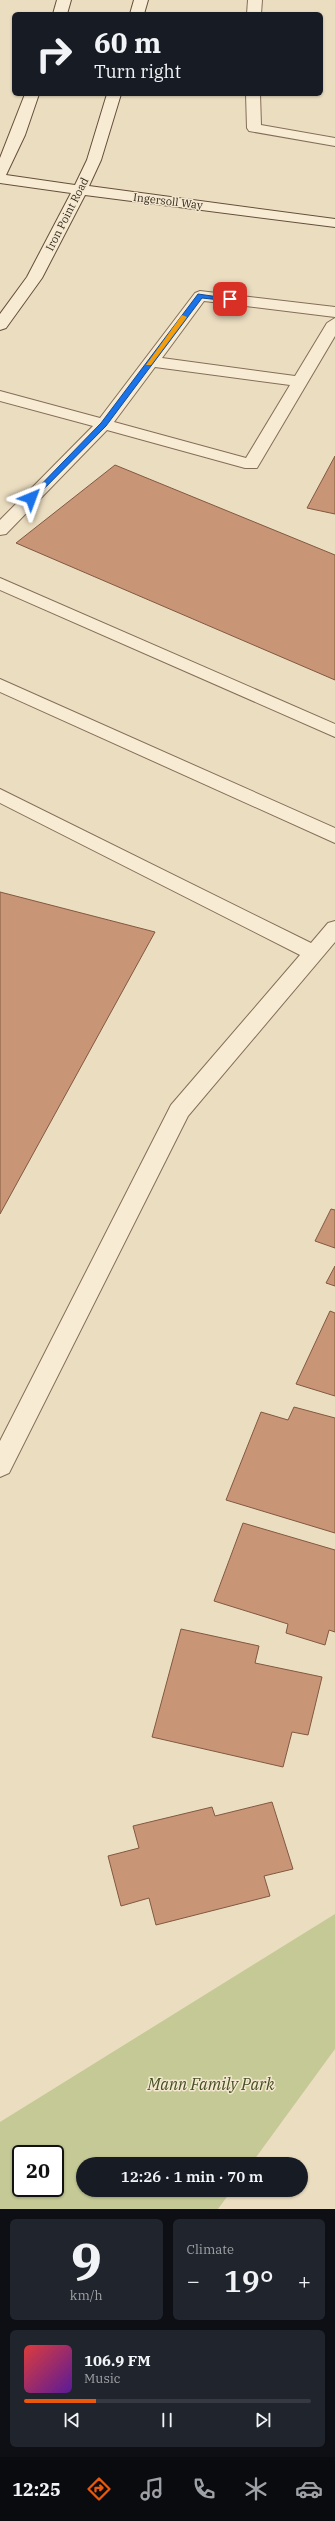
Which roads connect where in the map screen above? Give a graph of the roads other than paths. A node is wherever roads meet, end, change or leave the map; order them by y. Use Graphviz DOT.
graph roads {
  1 [pos="64,0"];
  2 [pos="141,0"];
  3 [pos="255,0"];
  4 [pos="61,12"];
  5 [pos="138,12"];
  6 [pos="254,12"];
  7 [pos="31,96"];
  8 [pos="113,96"];
  9 [pos="253,96"];
  10 [pos="335,142"];
  11 [pos="0,174"];
  12 [pos="0,179"];
  13 [pos="80,190"];
  14 [pos="335,223"];
  15 [pos="335,312"];
  16 [pos="335,324"];
  17 [pos="0,325"];
  18 [pos="150,361"];
  19 [pos="300,382"];
  20 [pos="0,396"];
  21 [pos="104,424"];
  22 [pos="0,530"];
  23 [pos="0,583"];
  24 [pos="0,685"];
  25 [pos="335,731"];
  26 [pos="0,795"];
  27 [pos="335,836"];
  28 [pos="335,928"];
  29 [pos="314,953"];
  30 [pos="0,1466"];
  1 -- 4 [label="main road"];
  2 -- 5 [label="main road"];
  3 -- 6 [label="main road"];
  7 -- 11 [label="main road"];
  8 -- 13 [label="main road, Iron Point Road"];
  9 -- 10 [label="main road"];
  12 -- 13 [label="main road, Ingersoll Way"];
  13 -- 14 [label="main road, Ingersoll Way"];
  13 -- 17 [label="main road, Iron Point Road"];
  15 -- 18 [label="main road"];
  16 -- 19 [label="main road"];
  18 -- 19 [label="main road"];
  18 -- 21 [label="main road"];
  19 -- 21 [label="main road"];
  20 -- 21 [label="main road"];
  21 -- 22 [label="main road"];
  23 -- 25 [label="main road"];
  24 -- 27 [label="main road"];
  26 -- 29 [label="main road"];
  28 -- 29 [label="main road"];
  29 -- 30 [label="main road"];
}
